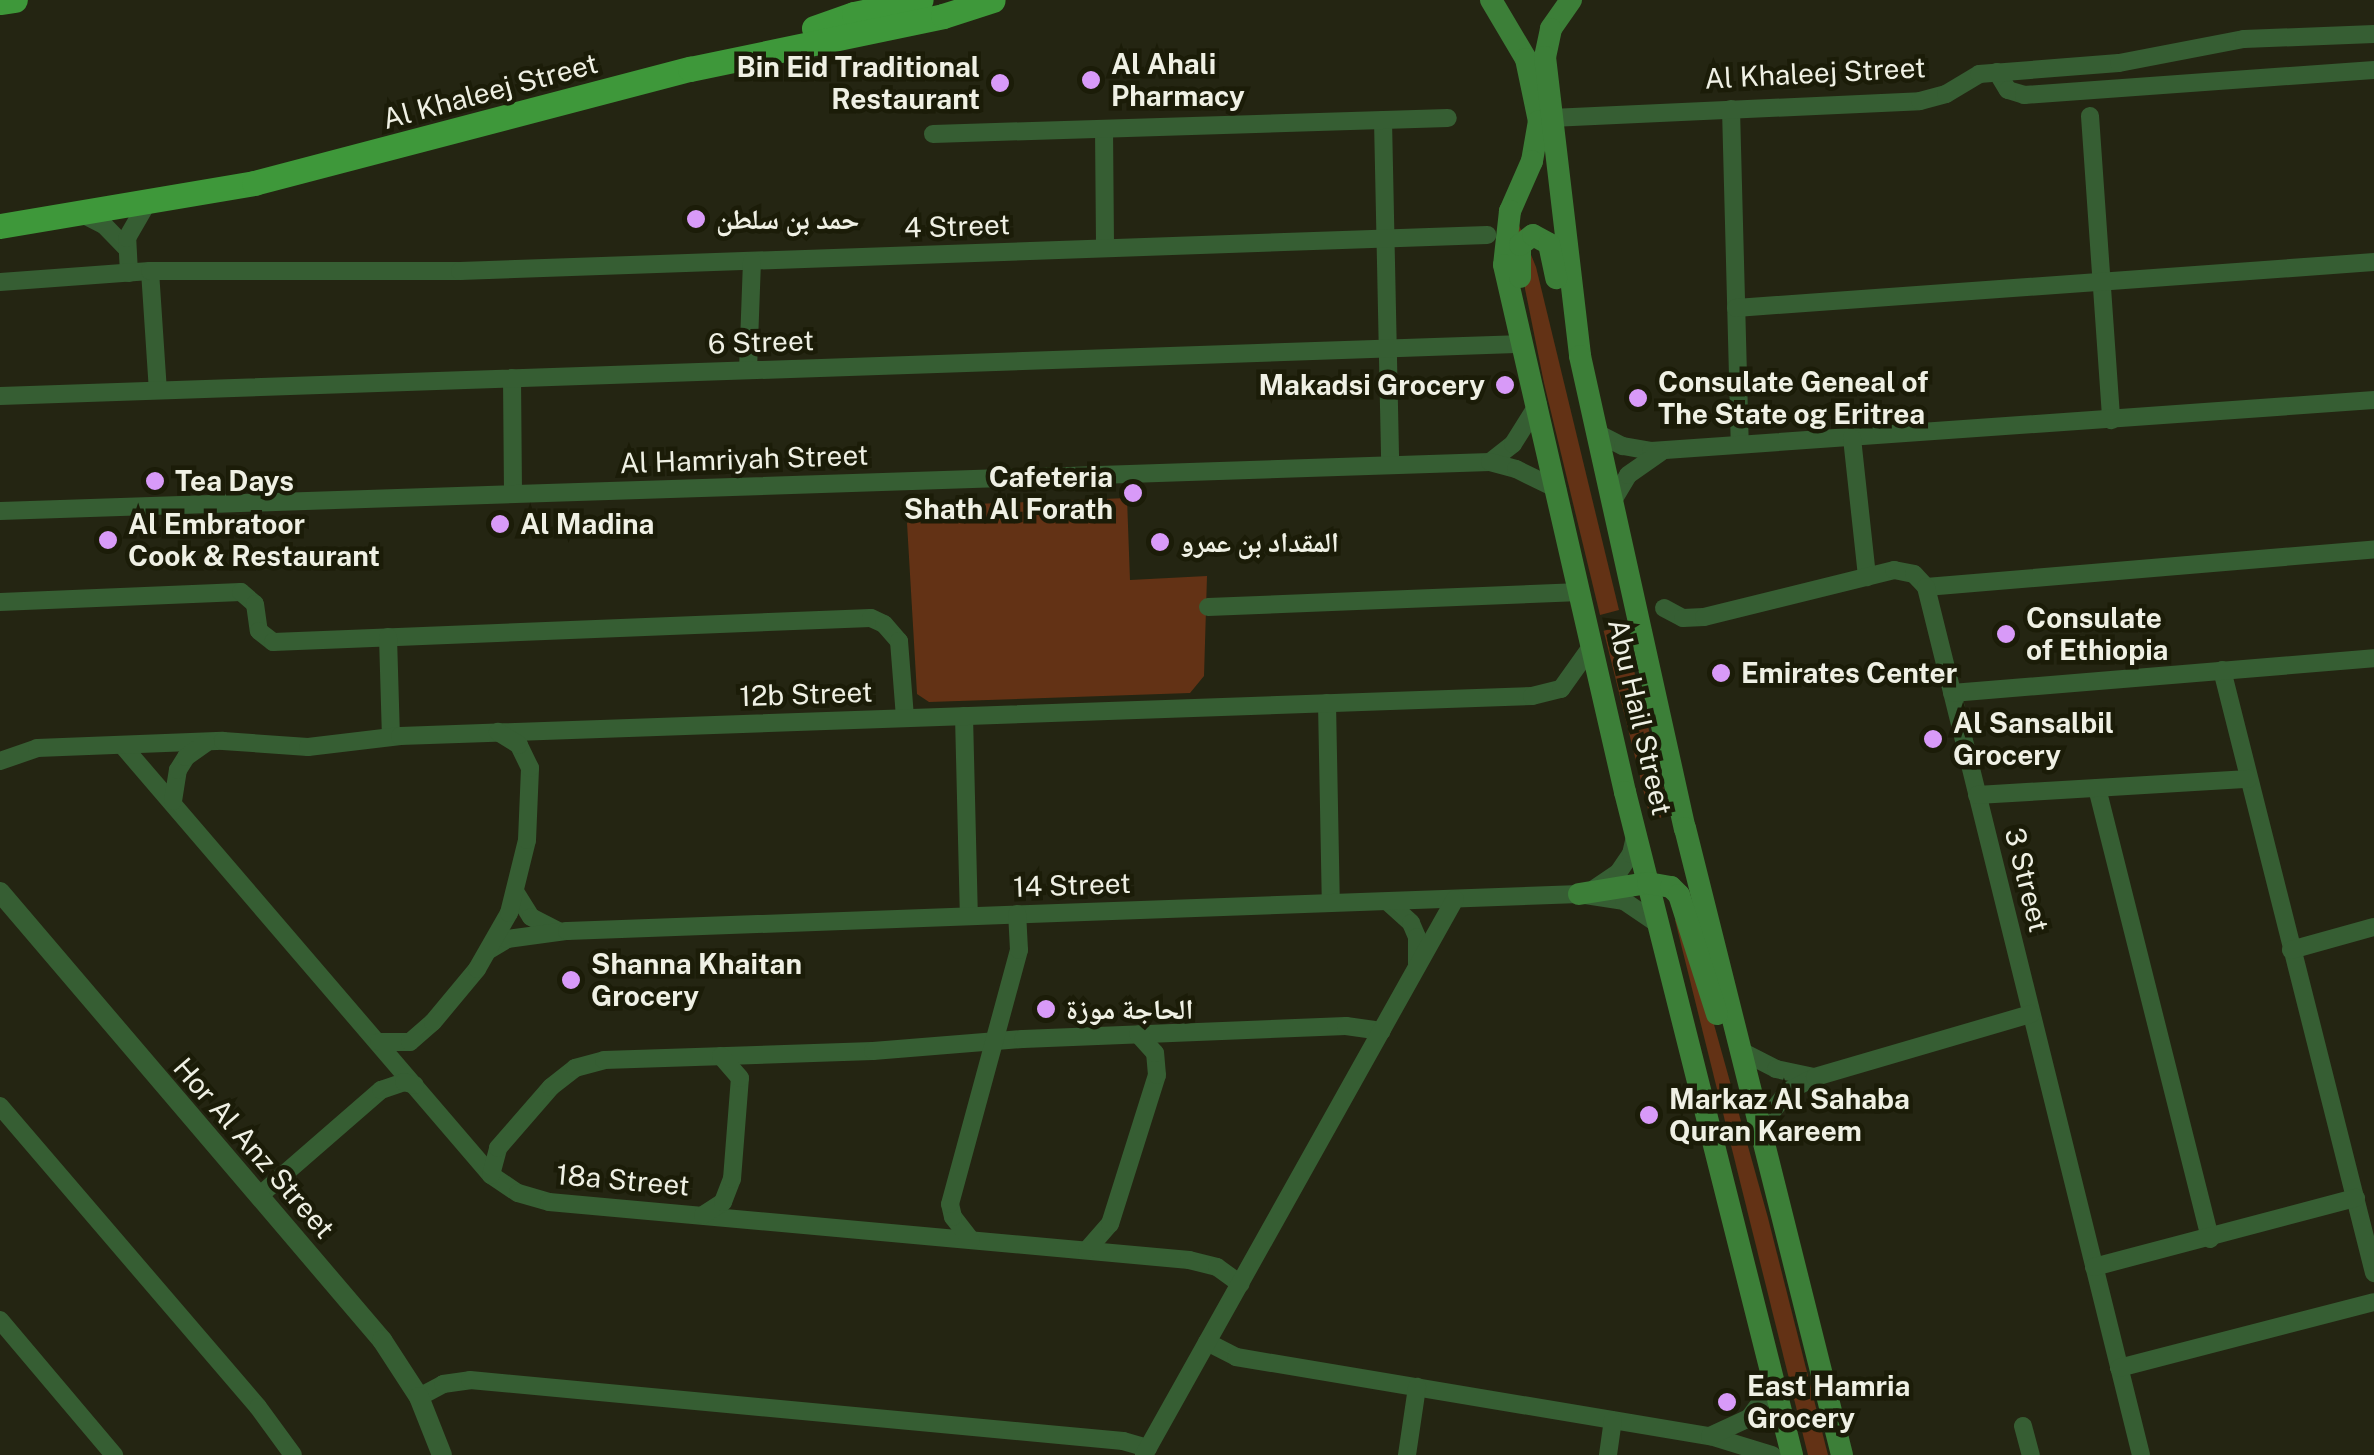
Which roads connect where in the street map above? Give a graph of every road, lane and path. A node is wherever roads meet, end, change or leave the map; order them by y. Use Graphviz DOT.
graph roads {
  1 [pos="15,0"];
  2 [pos="922,0"];
  3 [pos="993,0"];
  4 [pos="1491,0"];
  5 [pos="1571,0"];
  6 [pos="0,2"];
  7 [pos="2374,34"];
  8 [pos="779,48"];
  9 [pos="2119,63"];
  10 [pos="2374,70"];
  11 [pos="1997,72"];
  12 [pos="2121,88"];
  13 [pos="1731,109"];
  14 [pos="2090,116"];
  15 [pos="1448,118"];
  16 [pos="1551,118"];
  17 [pos="1383,120"];
  18 [pos="1104,129"];
  19 [pos="933,134"];
  20 [pos="148,204"];
  21 [pos="84,215"];
  22 [pos="0,226"];
  23 [pos="1487,235"];
  24 [pos="1386,238"];
  25 [pos="126,247"];
  26 [pos="1105,248"];
  27 [pos="752,261"];
  28 [pos="2374,262"];
  29 [pos="150,271"];
  30 [pos="129,272"];
  31 [pos="0,282"];
  32 [pos="2100,282"];
  33 [pos="1736,308"];
  34 [pos="1515,311"];
  35 [pos="1523,344"];
  36 [pos="1388,349"];
  37 [pos="1580,356"];
  38 [pos="748,370"];
  39 [pos="512,378"];
  40 [pos="158,390"];
  41 [pos="0,396"];
  42 [pos="2374,400"];
  43 [pos="1538,404"];
  44 [pos="2111,420"];
  45 [pos="1598,432"];
  46 [pos="1852,438"];
  47 [pos="1740,444"];
  48 [pos="1666,450"];
  49 [pos="1490,462"];
  50 [pos="1390,465"];
  51 [pos="1557,488"];
  52 [pos="513,494"];
  53 [pos="1612,502"];
  54 [pos="0,511"];
  55 [pos="2374,549"];
  56 [pos="1867,576"];
  57 [pos="1926,586"];
  58 [pos="1581,592"];
  59 [pos="0,602"];
  60 [pos="1208,607"];
  61 [pos="1664,608"];
  62 [pos="388,637"];
  63 [pos="1593,644"];
  64 [pos="2374,658"];
  65 [pos="2222,670"];
  66 [pos="1952,693"];
  67 [pos="1327,704"];
  68 [pos="964,716"];
  69 [pos="905,718"];
  70 [pos="497,732"];
  71 [pos="391,736"];
  72 [pos="212,742"];
  73 [pos="122,745"];
  74 [pos="0,761"];
  75 [pos="2249,779"];
  76 [pos="2097,788"];
  77 [pos="1978,795"];
  78 [pos="173,800"];
  79 [pos="1636,832"];
  80 [pos="1648,883"];
  81 [pos="0,892"];
  82 [pos="516,894"];
  83 [pos="1580,894"];
  84 [pos="1455,899"];
  85 [pos="1388,902"];
  86 [pos="1332,903"];
  87 [pos="1017,914"];
  88 [pos="969,916"];
  89 [pos="1658,924"];
  90 [pos="2374,927"];
  91 [pos="567,931"];
  92 [pos="489,950"];
  93 [pos="2290,950"];
  94 [pos="1416,969"];
  95 [pos="2032,1014"];
  96 [pos="1382,1030"];
  97 [pos="1138,1034"];
  98 [pos="379,1042"];
  99 [pos="994,1043"];
  100 [pos="1739,1043"];
  101 [pos="721,1056"];
  102 [pos="1816,1077"];
  103 [pos="415,1085"];
  104 [pos="0,1106"];
  105 [pos="1760,1127"];
  106 [pos="492,1175"];
  107 [pos="260,1196"];
  108 [pos="2356,1198"];
  109 [pos="702,1215"];
  110 [pos="2210,1239"];
  111 [pos="971,1240"];
  112 [pos="1087,1250"];
  113 [pos="2094,1267"];
  114 [pos="2374,1273"];
  115 [pos="1240,1284"];
  116 [pos="2374,1302"];
  117 [pos="0,1320"];
  118 [pos="1208,1342"];
  119 [pos="2120,1368"];
  120 [pos="1774,1384"];
  121 [pos="1418,1387"];
  122 [pos="418,1397"];
  123 [pos="1613,1420"];
  124 [pos="2023,1426"];
  125 [pos="1710,1436"];
  126 [pos="1146,1452"];
  127 [pos="114,1455"];
  128 [pos="293,1455"];
  129 [pos="442,1455"];
  130 [pos="1407,1455"];
  131 [pos="1608,1455"];
  132 [pos="1772,1455"];
  133 [pos="1792,1455"];
  134 [pos="1842,1455"];
  135 [pos="2030,1455"];
  136 [pos="2141,1455"];
  1 -- 6 [label="main road"];
  2 -- 8 [label="main road"];
  3 -- 8 [label="main road, Al Khaleej Street"];
  4 -- 34 [label="main road, Abu Hail Street"];
  5 -- 16 [label="main road, Abu Hail Street"];
  7 -- 9 [label="street, Al Khaleej Street"];
  8 -- 20 [label="main road, Al Khaleej Street"];
  9 -- 11 [label="street, Al Khaleej Street"];
  9 -- 12 [label="street"];
  10 -- 12 [label="street"];
  11 -- 12 [label="street"];
  11 -- 13 [label="street, Al Khaleej Street"];
  13 -- 16 [label="street, Al Khaleej Street"];
  13 -- 33 [label="street"];
  14 -- 32 [label="street"];
  15 -- 17 [label="street"];
  16 -- 37 [label="main road, Abu Hail Street"];
  17 -- 18 [label="street"];
  17 -- 24 [label="street"];
  18 -- 19 [label="street"];
  18 -- 26 [label="street"];
  20 -- 21 [label="main road, Al Khaleej Street"];
  20 -- 25 [label="street"];
  21 -- 22 [label="main road, Al Khaleej Street"];
  21 -- 25 [label="street"];
  23 -- 24 [label="street, 4 Street"];
  24 -- 26 [label="street, 4 Street"];
  24 -- 36 [label="street"];
  25 -- 30 [label="street"];
  26 -- 27 [label="street, 4 Street"];
  27 -- 29 [label="street, 4 Street"];
  27 -- 38 [label="street"];
  28 -- 32 [label="street"];
  29 -- 30 [label="street, 4 Street"];
  29 -- 40 [label="street"];
  30 -- 31 [label="street, 4 Street"];
  32 -- 33 [label="street"];
  32 -- 44 [label="street"];
  33 -- 47 [label="street"];
  34 -- 35 [label="main road, Abu Hail Street"];
  34 -- 37 [label="main road"];
  35 -- 36 [label="street, 6 Street"];
  35 -- 43 [label="main road, Abu Hail Street"];
  36 -- 38 [label="street, 6 Street"];
  36 -- 50 [label="street"];
  37 -- 45 [label="main road, Abu Hail Street"];
  38 -- 39 [label="street, 6 Street"];
  39 -- 40 [label="street, 6 Street"];
  39 -- 52 [label="street"];
  40 -- 41 [label="street, 6 Street"];
  42 -- 44 [label="street"];
  43 -- 49 [label="street"];
  43 -- 51 [label="main road, Abu Hail Street"];
  44 -- 46 [label="street"];
  45 -- 48 [label="street"];
  45 -- 53 [label="main road, Abu Hail Street"];
  46 -- 47 [label="street"];
  46 -- 56 [label="street"];
  47 -- 48 [label="street"];
  48 -- 53 [label="street"];
  49 -- 50 [label="street, Al Hamriyah Street"];
  49 -- 51 [label="street, Al Hamriyah Street"];
  50 -- 52 [label="street, Al Hamriyah Street"];
  51 -- 58 [label="main road, Abu Hail Street"];
  52 -- 54 [label="street, Al Hamriyah Street"];
  53 -- 100 [label="main road, Abu Hail Street"];
  55 -- 57 [label="street"];
  56 -- 57 [label="street"];
  56 -- 61 [label="street"];
  57 -- 66 [label="street, 3 Street"];
  58 -- 60 [label="street"];
  58 -- 63 [label="main road, Abu Hail Street"];
  59 -- 62 [label="street"];
  62 -- 69 [label="street"];
  62 -- 71 [label="street"];
  63 -- 67 [label="street, 12b Street"];
  63 -- 79 [label="main road, Abu Hail Street"];
  64 -- 65 [label="street"];
  65 -- 66 [label="street"];
  65 -- 75 [label="street"];
  66 -- 77 [label="street, 3 Street"];
  67 -- 68 [label="street, 12b Street"];
  67 -- 86 [label="street"];
  68 -- 69 [label="street, 12b Street"];
  68 -- 88 [label="street"];
  69 -- 70 [label="street, 12b Street"];
  70 -- 71 [label="street, 12b Street"];
  70 -- 82 [label="street"];
  71 -- 72 [label="street, 12b Street"];
  72 -- 73 [label="street, 12b Street"];
  72 -- 78 [label="street"];
  73 -- 74 [label="street, 12b Street"];
  73 -- 78 [label="street, 18a Street"];
  75 -- 76 [label="street"];
  75 -- 93 [label="street"];
  76 -- 77 [label="street"];
  76 -- 110 [label="street"];
  77 -- 95 [label="street, 3 Street"];
  78 -- 98 [label="street, 18a Street"];
  79 -- 80 [label="main road, Abu Hail Street"];
  79 -- 83 [label="street, 14 Street"];
  80 -- 83 [label="main road"];
  80 -- 89 [label="main road, Abu Hail Street"];
  80 -- 100 [label="main road"];
  81 -- 107 [label="street, Hor Al Anz Street"];
  82 -- 91 [label="street"];
  82 -- 92 [label="street"];
  83 -- 84 [label="street, 14 Street"];
  83 -- 89 [label="street, 14 Street"];
  84 -- 85 [label="street, 14 Street"];
  84 -- 94 [label="street"];
  85 -- 86 [label="street, 14 Street"];
  85 -- 94 [label="street"];
  86 -- 87 [label="street, 14 Street"];
  87 -- 88 [label="street, 14 Street"];
  87 -- 99 [label="street"];
  88 -- 91 [label="street, 14 Street"];
  89 -- 120 [label="main road, Abu Hail Street"];
  90 -- 93 [label="street"];
  91 -- 92 [label="street, 14 Street"];
  92 -- 98 [label="street"];
  93 -- 108 [label="street"];
  94 -- 96 [label="street"];
  95 -- 102 [label="street"];
  95 -- 113 [label="street, 3 Street"];
  96 -- 97 [label="street"];
  96 -- 115 [label="street"];
  97 -- 99 [label="street"];
  97 -- 112 [label="street"];
  98 -- 103 [label="street, 18a Street"];
  99 -- 101 [label="street"];
  99 -- 111 [label="street"];
  100 -- 102 [label="street"];
  100 -- 105 [label="main road, Abu Hail Street"];
  101 -- 106 [label="street"];
  101 -- 109 [label="street"];
  102 -- 105 [label="street"];
  103 -- 106 [label="street, 18a Street"];
  103 -- 107 [label="street"];
  104 -- 128 [label="street"];
  105 -- 134 [label="main road, Abu Hail Street"];
  106 -- 109 [label="street, 18a Street"];
  107 -- 122 [label="street, Hor Al Anz Street"];
  108 -- 110 [label="street"];
  108 -- 114 [label="street"];
  109 -- 111 [label="street, 18a Street"];
  110 -- 113 [label="street"];
  111 -- 112 [label="street, 18a Street"];
  112 -- 115 [label="street, 18a Street"];
  113 -- 119 [label="street, 3 Street"];
  115 -- 118 [label="street"];
  116 -- 119 [label="street"];
  117 -- 127 [label="street"];
  118 -- 121 [label="street"];
  118 -- 126 [label="street"];
  119 -- 136 [label="street, 3 Street"];
  120 -- 125 [label="street"];
  120 -- 133 [label="main road, Abu Hail Street"];
  121 -- 123 [label="street"];
  121 -- 130 [label="street"];
  122 -- 126 [label="street"];
  122 -- 129 [label="street, Hor Al Anz Street"];
  123 -- 125 [label="street"];
  123 -- 131 [label="street"];
  124 -- 135 [label="street"];
  125 -- 132 [label="street"];
}
